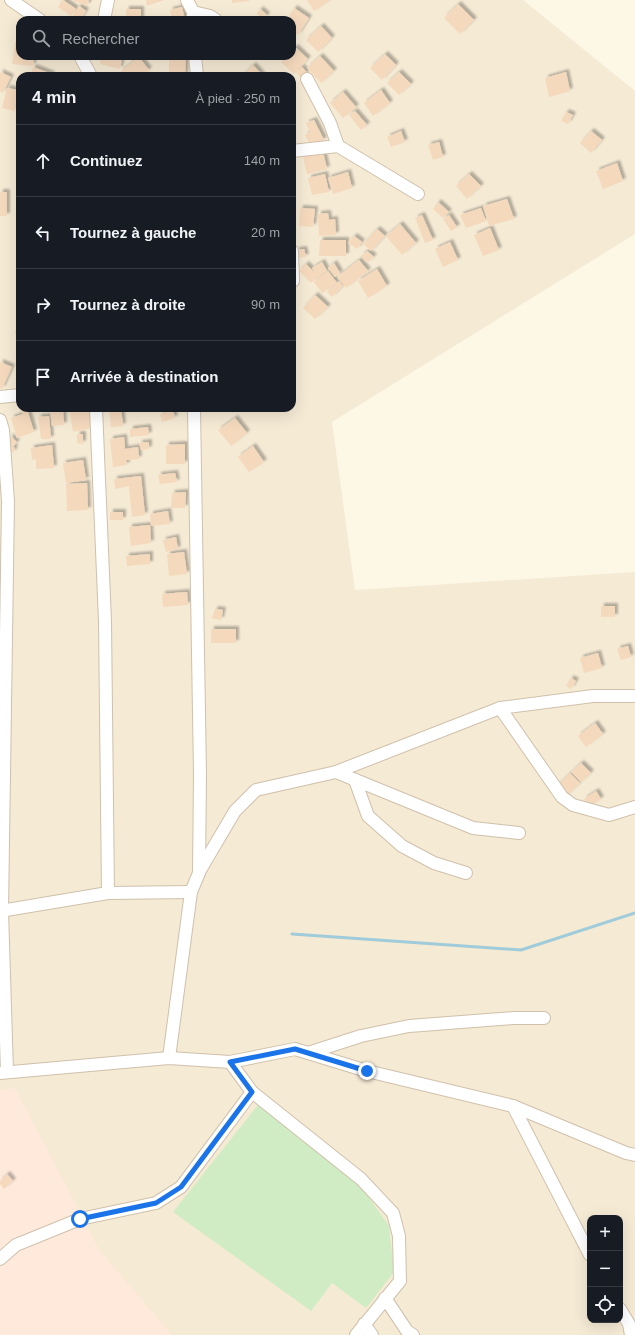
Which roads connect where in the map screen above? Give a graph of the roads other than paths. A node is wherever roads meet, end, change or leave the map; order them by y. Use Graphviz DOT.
graph roads {
  1 [pos="11,0"];
  2 [pos="108,0"];
  3 [pos="187,0"];
  4 [pos="34,16"];
  5 [pos="105,16"];
  6 [pos="193,16"];
  7 [pos="210,16"];
  8 [pos="85,60"];
  9 [pos="196,60"];
  10 [pos="89,72"];
  11 [pos="197,72"];
  12 [pos="307,79"];
  13 [pos="338,146"];
  14 [pos="296,151"];
  15 [pos="418,194"];
  16 [pos="16,395"];
  17 [pos="0,397"];
  18 [pos="96,412"];
  19 [pos="194,412"];
  20 [pos="0,420"];
  21 [pos="3,600"];
  22 [pos="635,696"];
  23 [pos="500,708"];
  24 [pos="336,772"];
  25 [pos="355,780"];
  26 [pos="635,807"];
  27 [pos="2,817"];
  28 [pos="519,833"];
  29 [pos="198,873"];
  30 [pos="466,873"];
  31 [pos="191,892"];
  32 [pos="108,893"];
  33 [pos="1,911"];
  34 [pos="544,1018"];
  35 [pos="308,1053"];
  36 [pos="169,1058"];
  37 [pos="230,1062"];
  38 [pos="4,1072"];
  39 [pos="252,1092"];
  40 [pos="513,1106"];
  41 [pos="635,1154"];
  42 [pos="588,1251"];
  43 [pos="0,1259"];
  44 [pos="385,1298"];
  45 [pos="623,1313"];
  46 [pos="364,1324"];
  47 [pos="356,1335"];
  48 [pos="372,1335"];
  49 [pos="413,1335"];
  50 [pos="631,1335"];
  1 -- 4 [label="street"];
  2 -- 5 [label="street"];
  3 -- 6 [label="street"];
  6 -- 7 [label="street"];
  8 -- 10 [label="street"];
  9 -- 11 [label="street"];
  12 -- 13 [label="street"];
  13 -- 14 [label="street"];
  13 -- 15 [label="street"];
  16 -- 17 [label="street"];
  18 -- 32 [label="street"];
  19 -- 29 [label="street"];
  20 -- 21 [label="street"];
  21 -- 27 [label="street"];
  22 -- 23 [label="street"];
  23 -- 24 [label="street"];
  23 -- 26 [label="street"];
  24 -- 25 [label="street"];
  24 -- 29 [label="street"];
  25 -- 28 [label="street"];
  25 -- 30 [label="street"];
  27 -- 33 [label="street"];
  29 -- 31 [label="street"];
  31 -- 32 [label="street"];
  31 -- 36 [label="street"];
  32 -- 33 [label="street"];
  33 -- 38 [label="street"];
  34 -- 35 [label="street"];
  35 -- 37 [label="street"];
  35 -- 40 [label="street"];
  36 -- 37 [label="street"];
  36 -- 38 [label="street"];
  37 -- 39 [label="street"];
  39 -- 43 [label="street"];
  39 -- 44 [label="street"];
  40 -- 41 [label="street"];
  40 -- 42 [label="street"];
  44 -- 46 [label="street"];
  44 -- 49 [label="street"];
  45 -- 50 [label="street"];
  46 -- 47 [label="street"];
  46 -- 48 [label="street"];
}
